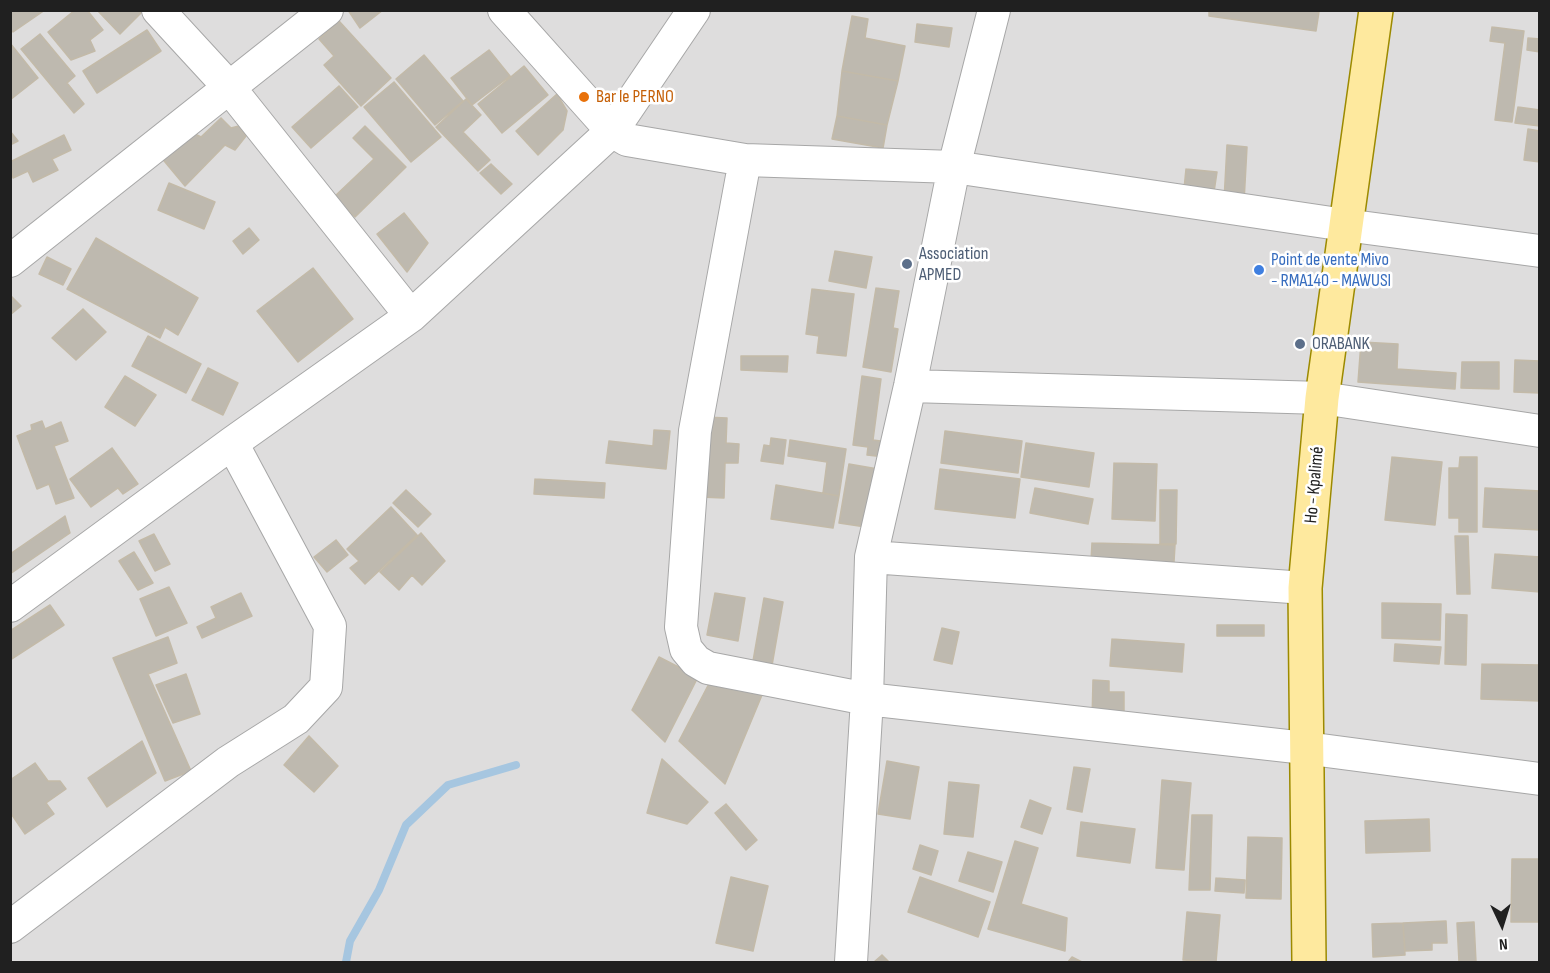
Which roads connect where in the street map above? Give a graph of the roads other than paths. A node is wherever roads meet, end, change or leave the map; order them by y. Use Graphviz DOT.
graph roads {
  1 [pos="158,10"];
  2 [pos="327,10"];
  3 [pos="504,10"];
  4 [pos="694,10"];
  5 [pos="994,10"];
  6 [pos="1376,10"];
  7 [pos="228,86"];
  8 [pos="612,131"];
  9 [pos="745,160"];
  10 [pos="954,167"];
  11 [pos="1345,225"];
  12 [pos="1539,251"];
  13 [pos="10,261"];
  14 [pos="411,316"];
  15 [pos="910,386"];
  16 [pos="1322,398"];
  17 [pos="1539,431"];
  18 [pos="232,443"];
  19 [pos="872,557"];
  20 [pos="1305,588"];
  21 [pos="10,606"];
  22 [pos="867,699"];
  23 [pos="1305,748"];
  24 [pos="1539,778"];
  25 [pos="10,927"];
  26 [pos="851,963"];
  27 [pos="1309,963"];
  1 -- 7 [label="street"];
  2 -- 7 [label="street"];
  3 -- 8 [label="street"];
  4 -- 8 [label="street"];
  5 -- 10 [label="street"];
  6 -- 11 [label="main road, Ho - Kpalimé"];
  7 -- 13 [label="street"];
  7 -- 14 [label="street"];
  8 -- 9 [label="street"];
  8 -- 14 [label="street"];
  9 -- 10 [label="street"];
  9 -- 22 [label="street"];
  10 -- 11 [label="street"];
  10 -- 15 [label="street"];
  11 -- 12 [label="street"];
  11 -- 16 [label="main road, Ho - Kpalimé"];
  14 -- 18 [label="street"];
  15 -- 16 [label="street"];
  15 -- 19 [label="street"];
  16 -- 17 [label="street"];
  16 -- 20 [label="main road, Ho - Kpalimé"];
  18 -- 21 [label="street"];
  18 -- 25 [label="street"];
  19 -- 20 [label="street"];
  19 -- 22 [label="street"];
  20 -- 23 [label="main road, Ho - Kpalimé"];
  22 -- 23 [label="street"];
  22 -- 26 [label="street"];
  23 -- 24 [label="street"];
  23 -- 27 [label="main road, Ho - Kpalimé"];
}
